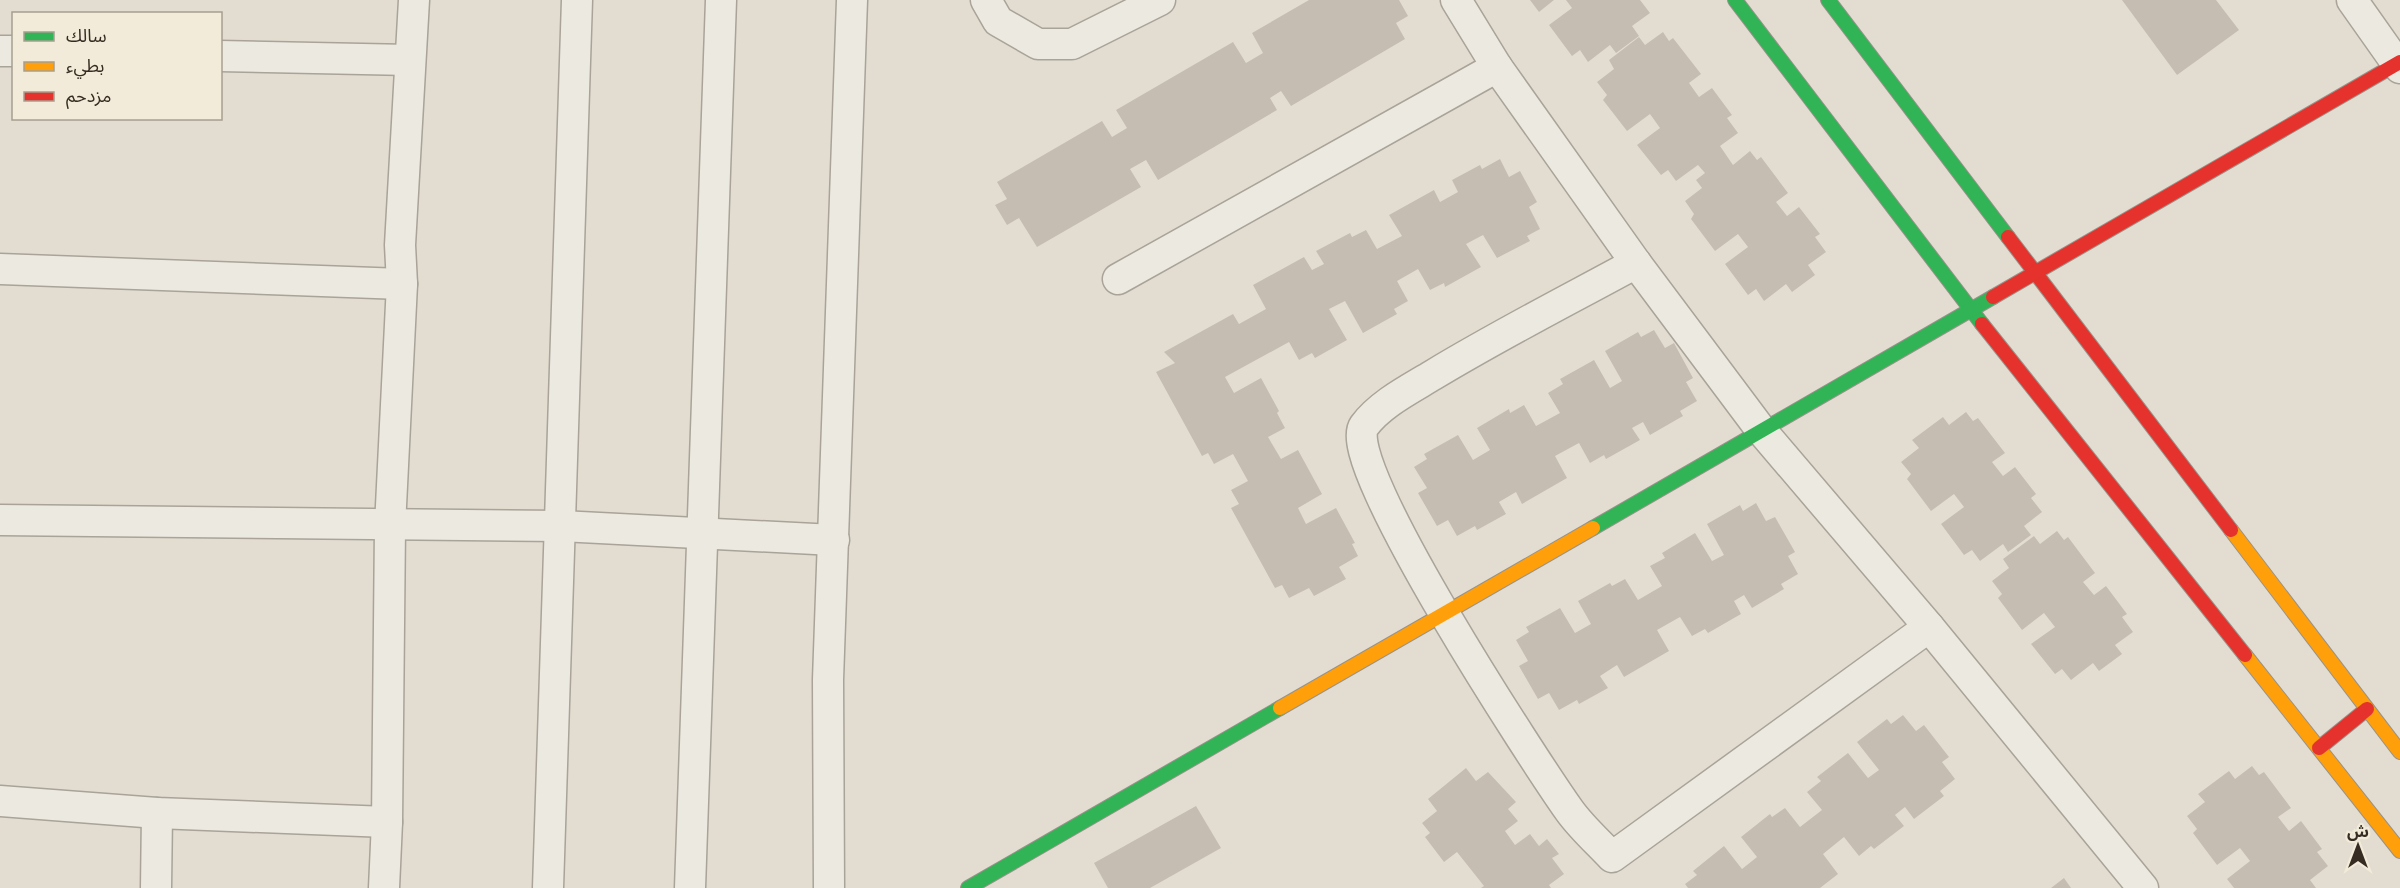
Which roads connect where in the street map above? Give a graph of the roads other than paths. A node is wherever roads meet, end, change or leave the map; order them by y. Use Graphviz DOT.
graph roads {
  1 [pos="414,0"];
  2 [pos="577,0"];
  3 [pos="721,0"];
  4 [pos="852,0"];
  5 [pos="986,0"];
  6 [pos="1160,0"];
  7 [pos="1456,0"];
  8 [pos="1735,0"];
  9 [pos="1828,0"];
  10 [pos="2352,0"];
  11 [pos="222,56"];
  12 [pos="410,60"];
  13 [pos="2399,65"];
  14 [pos="1497,67"];
  15 [pos="1636,263"];
  16 [pos="0,269"];
  17 [pos="2035,272"];
  18 [pos="1118,279"];
  19 [pos="402,284"];
  20 [pos="1971,310"];
  21 [pos="1761,430"];
  22 [pos="0,520"];
  23 [pos="390,526"];
  24 [pos="561,526"];
  25 [pos="702,532"];
  26 [pos="834,540"];
  27 [pos="1443,612"];
  28 [pos="1929,627"];
  29 [pos="2367,709"];
  30 [pos="2319,748"];
  31 [pos="2400,752"];
  32 [pos="0,801"];
  33 [pos="157,813"];
  34 [pos="387,822"];
  35 [pos="2400,851"];
  36 [pos="156,888"];
  37 [pos="384,888"];
  38 [pos="548,888"];
  39 [pos="690,888"];
  40 [pos="829,888"];
  41 [pos="968,888"];
  42 [pos="2143,888"];
  1 -- 12 [label="street"];
  2 -- 24 [label="street"];
  3 -- 25 [label="street"];
  4 -- 26 [label="street"];
  5 -- 6 [label="street"];
  7 -- 14 [label="street"];
  8 -- 20 [label="main road"];
  9 -- 17 [label="main road"];
  10 -- 13 [label="street"];
  11 -- 12 [label="street"];
  12 -- 19 [label="street"];
  13 -- 17 [label="main road"];
  14 -- 15 [label="street"];
  14 -- 18 [label="street"];
  15 -- 21 [label="street"];
  15 -- 27 [label="street"];
  16 -- 19 [label="street"];
  17 -- 20 [label="main road"];
  17 -- 29 [label="main road"];
  19 -- 23 [label="street"];
  20 -- 21 [label="main road"];
  20 -- 30 [label="main road"];
  21 -- 27 [label="main road"];
  21 -- 28 [label="street"];
  22 -- 23 [label="street"];
  23 -- 24 [label="street"];
  23 -- 34 [label="street"];
  24 -- 25 [label="street"];
  24 -- 38 [label="street"];
  25 -- 26 [label="street"];
  25 -- 39 [label="street"];
  26 -- 40 [label="street"];
  27 -- 28 [label="street"];
  27 -- 41 [label="main road"];
  28 -- 42 [label="street"];
  29 -- 30 [label="main road"];
  29 -- 31 [label="main road"];
  30 -- 35 [label="main road"];
  32 -- 33 [label="street"];
  33 -- 34 [label="street"];
  33 -- 36 [label="street"];
  34 -- 37 [label="street"];
}
